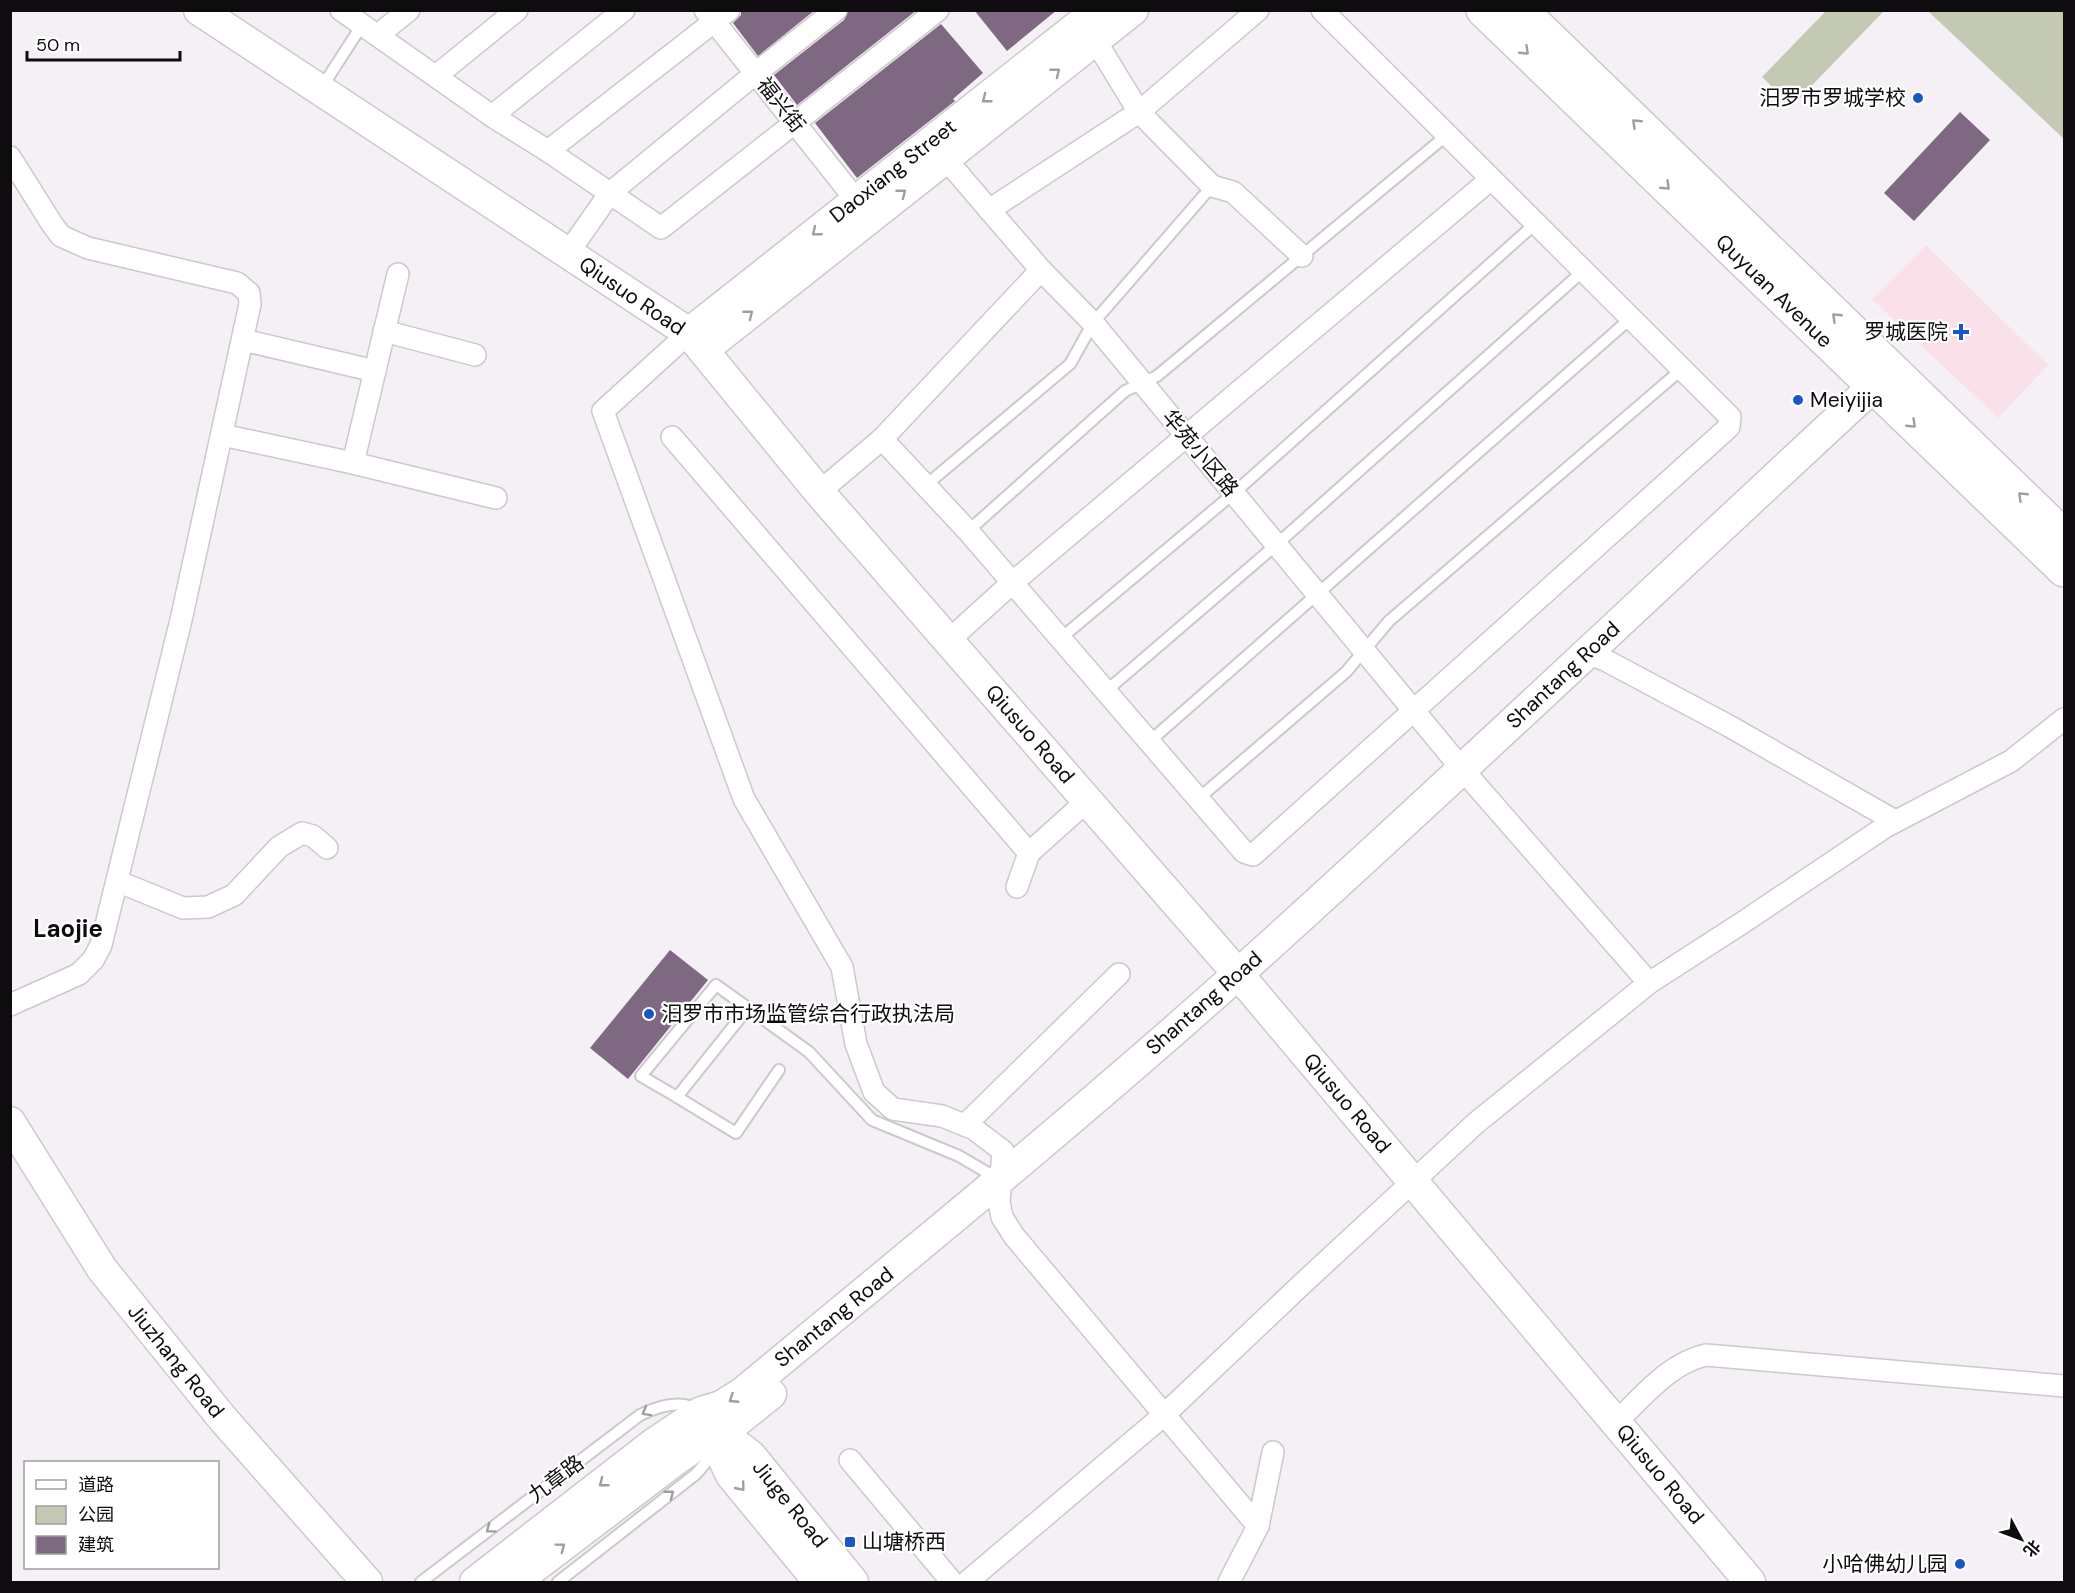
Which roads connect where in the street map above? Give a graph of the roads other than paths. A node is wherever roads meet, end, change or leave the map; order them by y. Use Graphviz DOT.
graph roads {
  1 [pos="199,10"];
  2 [pos="341,10"];
  3 [pos="409,10"];
  4 [pos="517,10"];
  5 [pos="624,10"];
  6 [pos="836,10"];
  7 [pos="938,10"];
  8 [pos="1133,10"];
  9 [pos="1258,10"];
  10 [pos="1322,10"];
  11 [pos="1483,10"];
  12 [pos="1521,10"];
  13 [pos="716,14"];
  14 [pos="1088,21"];
  15 [pos="370,30"];
  16 [pos="756,74"];
  17 [pos="436,76"];
  18 [pos="320,90"];
  19 [pos="1139,112"];
  20 [pos="492,116"];
  21 [pos="795,123"];
  22 [pos="1447,135"];
  23 [pos="548,151"];
  24 [pos="938,151"];
  25 [pos="10,157"];
  26 [pos="1491,179"];
  27 [pos="1212,186"];
  28 [pos="610,193"];
  29 [pos="856,200"];
  30 [pos="988,210"];
  31 [pos="1536,223"];
  32 [pos="568,253"];
  33 [pos="1302,256"];
  34 [pos="1041,270"];
  35 [pos="1583,271"];
  36 [pos="398,274"];
  37 [pos="1631,318"];
  38 [pos="1093,323"];
  39 [pos="384,330"];
  40 [pos="243,340"];
  41 [pos="696,341"];
  42 [pos="475,355"];
  43 [pos="1682,369"];
  44 [pos="375,371"];
  45 [pos="1143,383"];
  46 [pos="1889,385"];
  47 [pos="222,435"];
  48 [pos="1187,436"];
  49 [pos="672,437"];
  50 [pos="882,440"];
  51 [pos="353,463"];
  52 [pos="925,486"];
  53 [pos="819,492"];
  54 [pos="1234,493"];
  55 [pos="496,498"];
  56 [pos="968,531"];
  57 [pos="2064,536"];
  58 [pos="1276,545"];
  59 [pos="2064,570"];
  60 [pos="1012,583"];
  61 [pos="1318,595"];
  62 [pos="1060,639"];
  63 [pos="948,641"];
  64 [pos="1363,649"];
  65 [pos="1596,656"];
  66 [pos="1105,692"];
  67 [pos="1414,711"];
  68 [pos="2064,719"];
  69 [pos="1149,742"];
  70 [pos="1468,775"];
  71 [pos="1198,799"];
  72 [pos="1087,801"];
  73 [pos="1895,821"];
  74 [pos="327,848"];
  75 [pos="1029,853"];
  76 [pos="117,880"];
  77 [pos="1017,887"];
  78 [pos="1119,974"];
  79 [pos="1244,981"];
  80 [pos="1648,983"];
  81 [pos="10,1005"];
  82 [pos="748,1008"];
  83 [pos="779,1070"];
  84 [pos="677,1097"];
  85 [pos="10,1122"];
  86 [pos="965,1125"];
  87 [pos="10,1144"];
  88 [pos="1413,1181"];
  89 [pos="1000,1191"];
  90 [pos="2064,1386"];
  91 [pos="1164,1415"];
  92 [pos="1616,1422"];
  93 [pos="711,1423"];
  94 [pos="1273,1452"];
  95 [pos="849,1460"];
  96 [pos="1258,1526"];
  97 [pos="349,1582"];
  98 [pos="367,1582"];
  99 [pos="421,1582"];
  100 [pos="475,1582"];
  101 [pos="515,1582"];
  102 [pos="558,1582"];
  103 [pos="819,1582"];
  104 [pos="853,1582"];
  105 [pos="952,1582"];
  106 [pos="967,1582"];
  107 [pos="1229,1582"];
  108 [pos="1750,1582"];
  1 -- 18 [label="street, Qiusuo Road"];
  2 -- 15 [label="street"];
  3 -- 15 [label="street"];
  4 -- 17 [label="street"];
  5 -- 20 [label="street"];
  6 -- 16 [label="street"];
  7 -- 21 [label="street"];
  8 -- 14 [label="street, Daoxiang Street"];
  9 -- 19 [label="street"];
  10 -- 22 [label="street"];
  11 -- 46 [label="main road, Quyuan Avenue, one-way"];
  46 -- 12 [label="main road, Quyuan Avenue, one-way"];
  13 -- 16 [label="street, 福兴街"];
  13 -- 23 [label="street"];
  14 -- 19 [label="street"];
  14 -- 24 [label="street, Daoxiang Street"];
  15 -- 17 [label="street"];
  15 -- 18 [label="lane"];
  16 -- 21 [label="street, 福兴街"];
  16 -- 28 [label="street"];
  17 -- 20 [label="street"];
  18 -- 32 [label="street, Qiusuo Road"];
  19 -- 27 [label="street"];
  19 -- 30 [label="street"];
  20 -- 23 [label="street"];
  21 -- 28 [label="street"];
  21 -- 29 [label="street, 福兴街"];
  22 -- 26 [label="street"];
  22 -- 33 [label="lane"];
  23 -- 28 [label="street"];
  24 -- 29 [label="street, Daoxiang Street"];
  24 -- 30 [label="street, 华苑小区路"];
  41 -- 24 [label="street, one-way"];
  25 -- 40 [label="street"];
  26 -- 31 [label="street"];
  26 -- 48 [label="street"];
  27 -- 33 [label="street"];
  27 -- 38 [label="lane"];
  28 -- 32 [label="street"];
  29 -- 41 [label="street, Daoxiang Street, one-way"];
  30 -- 34 [label="street, 华苑小区路"];
  31 -- 35 [label="street"];
  31 -- 54 [label="lane"];
  32 -- 41 [label="street, Qiusuo Road"];
  33 -- 45 [label="lane"];
  34 -- 38 [label="street, 华苑小区路"];
  34 -- 50 [label="street"];
  35 -- 37 [label="street"];
  35 -- 58 [label="lane"];
  36 -- 39 [label="street"];
  37 -- 43 [label="street"];
  37 -- 61 [label="lane"];
  38 -- 45 [label="street, 华苑小区路"];
  38 -- 52 [label="lane"];
  39 -- 42 [label="street"];
  39 -- 44 [label="street"];
  40 -- 44 [label="street"];
  40 -- 47 [label="street"];
  41 -- 53 [label="street, Qiusuo Road"];
  41 -- 86 [label="street"];
  43 -- 64 [label="lane"];
  43 -- 67 [label="street"];
  44 -- 51 [label="street"];
  45 -- 48 [label="street, 华苑小区路"];
  45 -- 56 [label="lane"];
  57 -- 46 [label="main road, Quyuan Avenue, one-way"];
  46 -- 59 [label="main road, Quyuan Avenue, one-way"];
  46 -- 65 [label="street, Shantang Road"];
  47 -- 51 [label="street"];
  47 -- 76 [label="street"];
  48 -- 54 [label="street, 华苑小区路"];
  48 -- 60 [label="street"];
  49 -- 75 [label="street"];
  50 -- 52 [label="street"];
  50 -- 53 [label="street"];
  51 -- 55 [label="street"];
  52 -- 56 [label="street"];
  53 -- 63 [label="street, Qiusuo Road"];
  54 -- 58 [label="street, 华苑小区路"];
  54 -- 62 [label="lane"];
  56 -- 60 [label="street"];
  58 -- 61 [label="street, 华苑小区路"];
  58 -- 66 [label="lane"];
  60 -- 62 [label="street"];
  60 -- 63 [label="street"];
  61 -- 64 [label="street, 华苑小区路"];
  61 -- 69 [label="lane"];
  62 -- 66 [label="street"];
  63 -- 72 [label="street, Qiusuo Road"];
  64 -- 67 [label="street, 华苑小区路"];
  64 -- 71 [label="lane"];
  65 -- 70 [label="street, Shantang Road"];
  65 -- 73 [label="street"];
  66 -- 69 [label="street"];
  67 -- 70 [label="street, 华苑小区路"];
  67 -- 71 [label="street"];
  68 -- 73 [label="street"];
  69 -- 71 [label="street"];
  70 -- 79 [label="street, Shantang Road"];
  70 -- 80 [label="street, 华苑小区路"];
  72 -- 75 [label="street"];
  72 -- 79 [label="street, Qiusuo Road"];
  73 -- 80 [label="street"];
  74 -- 76 [label="street"];
  75 -- 77 [label="street"];
  76 -- 81 [label="street"];
  78 -- 86 [label="street"];
  79 -- 88 [label="street, Qiusuo Road"];
  79 -- 89 [label="street, Shantang Road"];
  80 -- 88 [label="street"];
  82 -- 84 [label="lane"];
  82 -- 84 [label="lane"];
  82 -- 89 [label="lane"];
  83 -- 84 [label="lane"];
  85 -- 98 [label="street, Jiuzhang Road"];
  86 -- 89 [label="street"];
  87 -- 97 [label="street, Jiuzhang Road"];
  88 -- 91 [label="street"];
  88 -- 92 [label="street, Qiusuo Road"];
  89 -- 91 [label="street"];
  89 -- 93 [label="street, Shantang Road"];
  90 -- 92 [label="street"];
  91 -- 96 [label="street"];
  91 -- 106 [label="street"];
  92 -- 108 [label="street, Qiusuo Road"];
  93 -- 99 [label="lane, 九章路, one-way"];
  93 -- 100 [label="street, Shantang Road, one-way"];
  101 -- 93 [label="street, Shantang Road, one-way"];
  102 -- 93 [label="lane, one-way"];
  93 -- 103 [label="street, Jiuge Road, one-way"];
  93 -- 104 [label="street, Jiuge Road"];
  94 -- 96 [label="street"];
  95 -- 105 [label="street"];
  96 -- 107 [label="street"];
}
